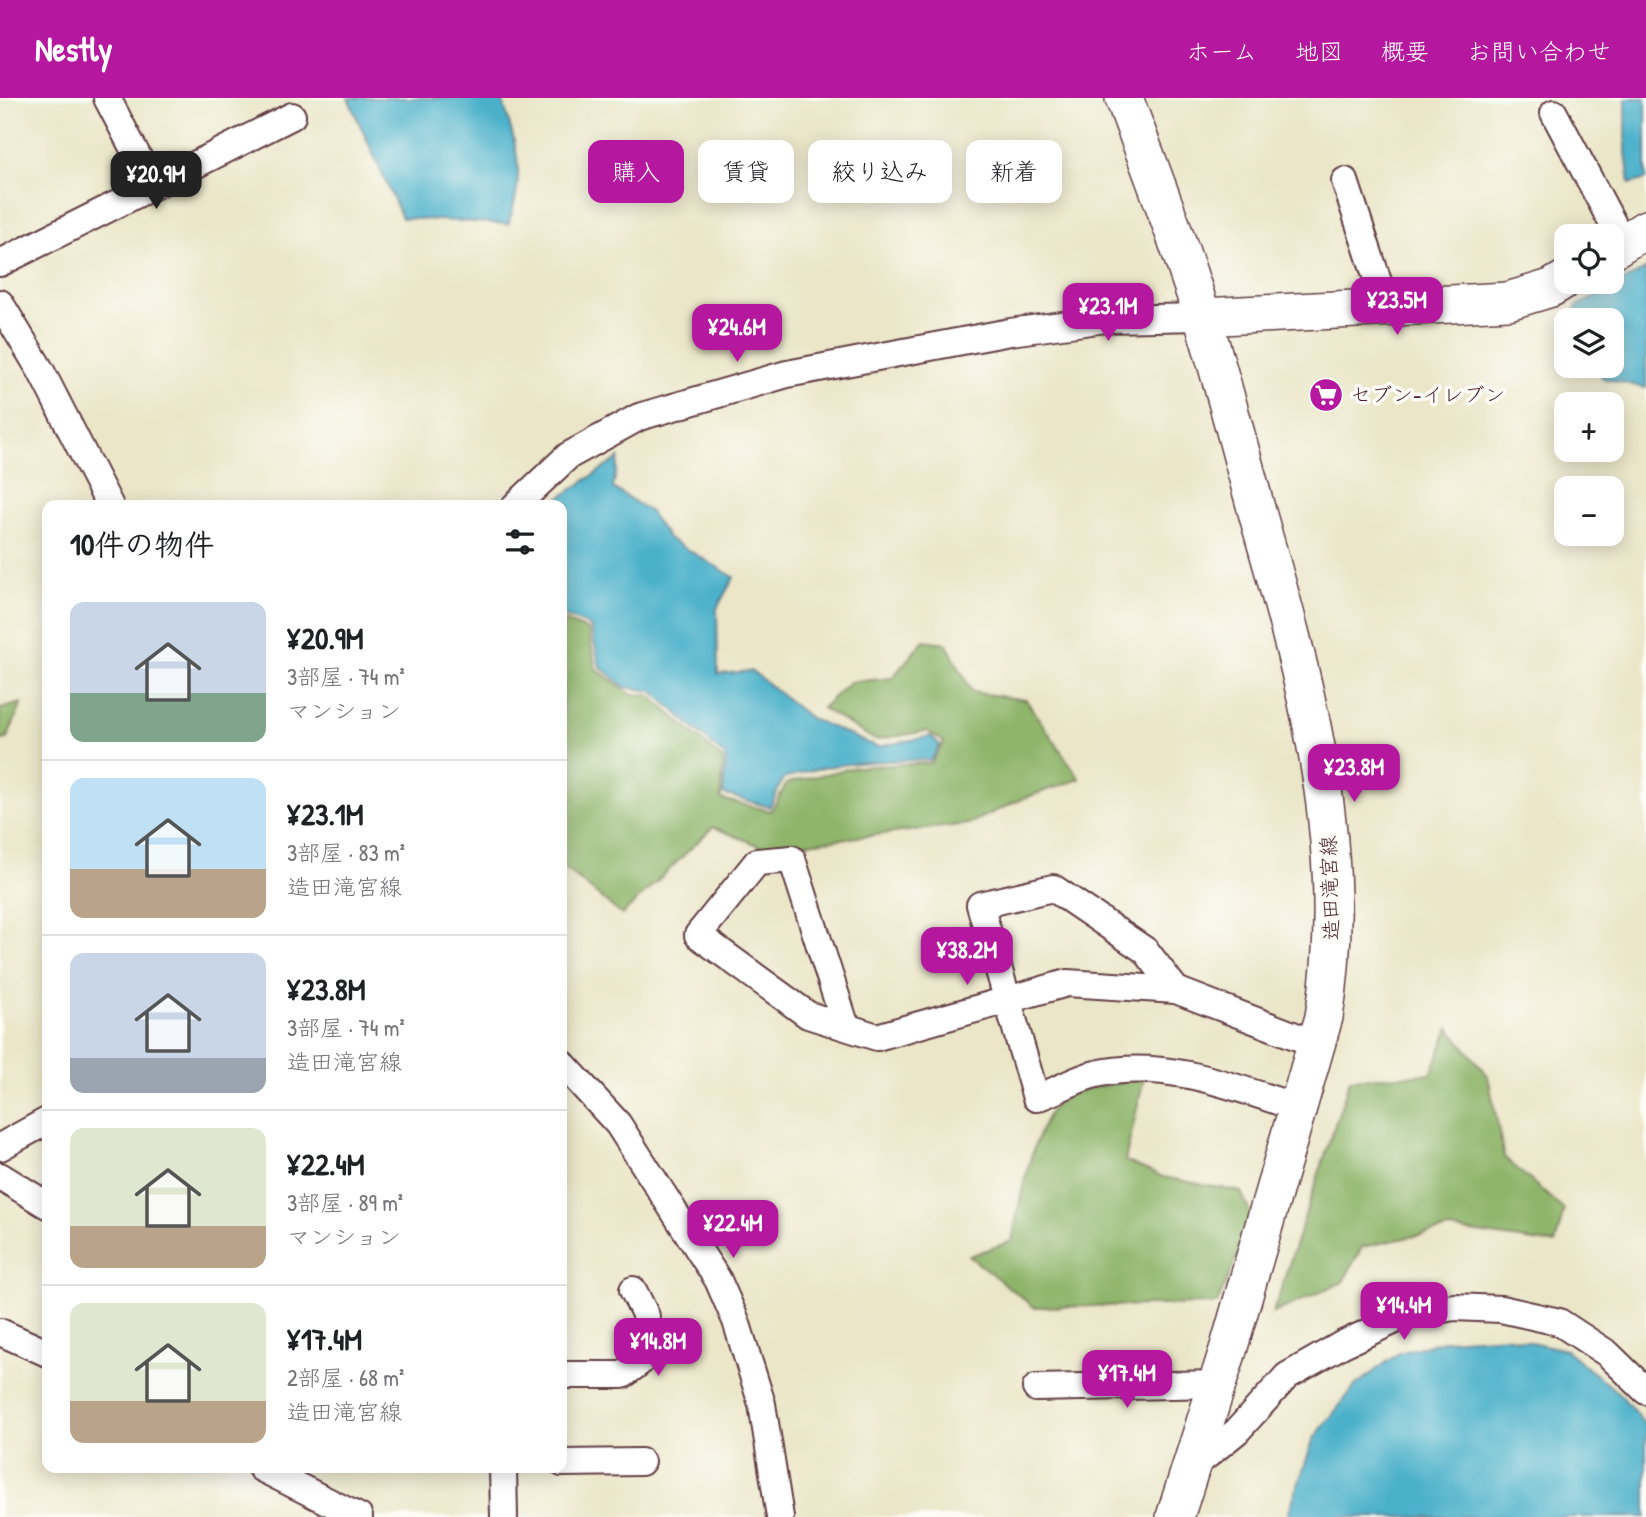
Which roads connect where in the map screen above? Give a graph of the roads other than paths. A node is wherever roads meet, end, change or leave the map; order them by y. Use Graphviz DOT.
graph roads {
  1 [pos="107,98"];
  2 [pos="1124,98"];
  3 [pos="1554,113"];
  4 [pos="292,116"];
  5 [pos="1345,181"];
  6 [pos="153,186"];
  7 [pos="1627,241"];
  8 [pos="0,263"];
  9 [pos="1554,286"];
  10 [pos="0,303"];
  11 [pos="1387,309"];
  12 [pos="1202,317"];
  13 [pos="107,500"];
  14 [pos="521,500"];
  15 [pos="1176,990"];
  16 [pos="1007,1000"];
  17 [pos="846,1027"];
  18 [pos="1316,1044"];
  19 [pos="567,1068"];
  20 [pos="1298,1108"];
  21 [pos="42,1124"];
  22 [pos="0,1147"];
  23 [pos="0,1177"];
  24 [pos="42,1202"];
  25 [pos="633,1290"];
  26 [pos="0,1332"];
  27 [pos="42,1351"];
  28 [pos="567,1375"];
  29 [pos="1217,1384"];
  30 [pos="1036,1388"];
  31 [pos="1646,1391"];
  32 [pos="641,1462"];
  33 [pos="567,1463"];
  34 [pos="1189,1470"];
  35 [pos="271,1473"];
  36 [pos="503,1473"];
  37 [pos="359,1517"];
  38 [pos="504,1517"];
  39 [pos="780,1517"];
  40 [pos="1175,1517"];
  1 -- 6 [label="street"];
  2 -- 12 [label="main road, 造田滝宮線"];
  3 -- 7 [label="street"];
  4 -- 6 [label="street"];
  5 -- 11 [label="street"];
  6 -- 8 [label="street"];
  9 -- 11 [label="main road"];
  10 -- 13 [label="street"];
  11 -- 12 [label="main road"];
  12 -- 14 [label="street"];
  12 -- 18 [label="main road, 造田滝宮線"];
  15 -- 16 [label="street"];
  15 -- 16 [label="street"];
  15 -- 18 [label="street"];
  16 -- 17 [label="street"];
  16 -- 20 [label="street"];
  17 -- 17 [label="street"];
  18 -- 20 [label="main road, 造田滝宮線"];
  19 -- 39 [label="street"];
  20 -- 29 [label="main road, 造田滝宮線"];
  21 -- 22 [label="street"];
  23 -- 24 [label="street"];
  25 -- 28 [label="street"];
  26 -- 27 [label="street"];
  29 -- 30 [label="street"];
  29 -- 34 [label="main road, 造田滝宮線"];
  31 -- 34 [label="street"];
  32 -- 33 [label="street"];
  34 -- 40 [label="main road, 造田滝宮線"];
  35 -- 37 [label="street"];
  36 -- 38 [label="street"];
}
